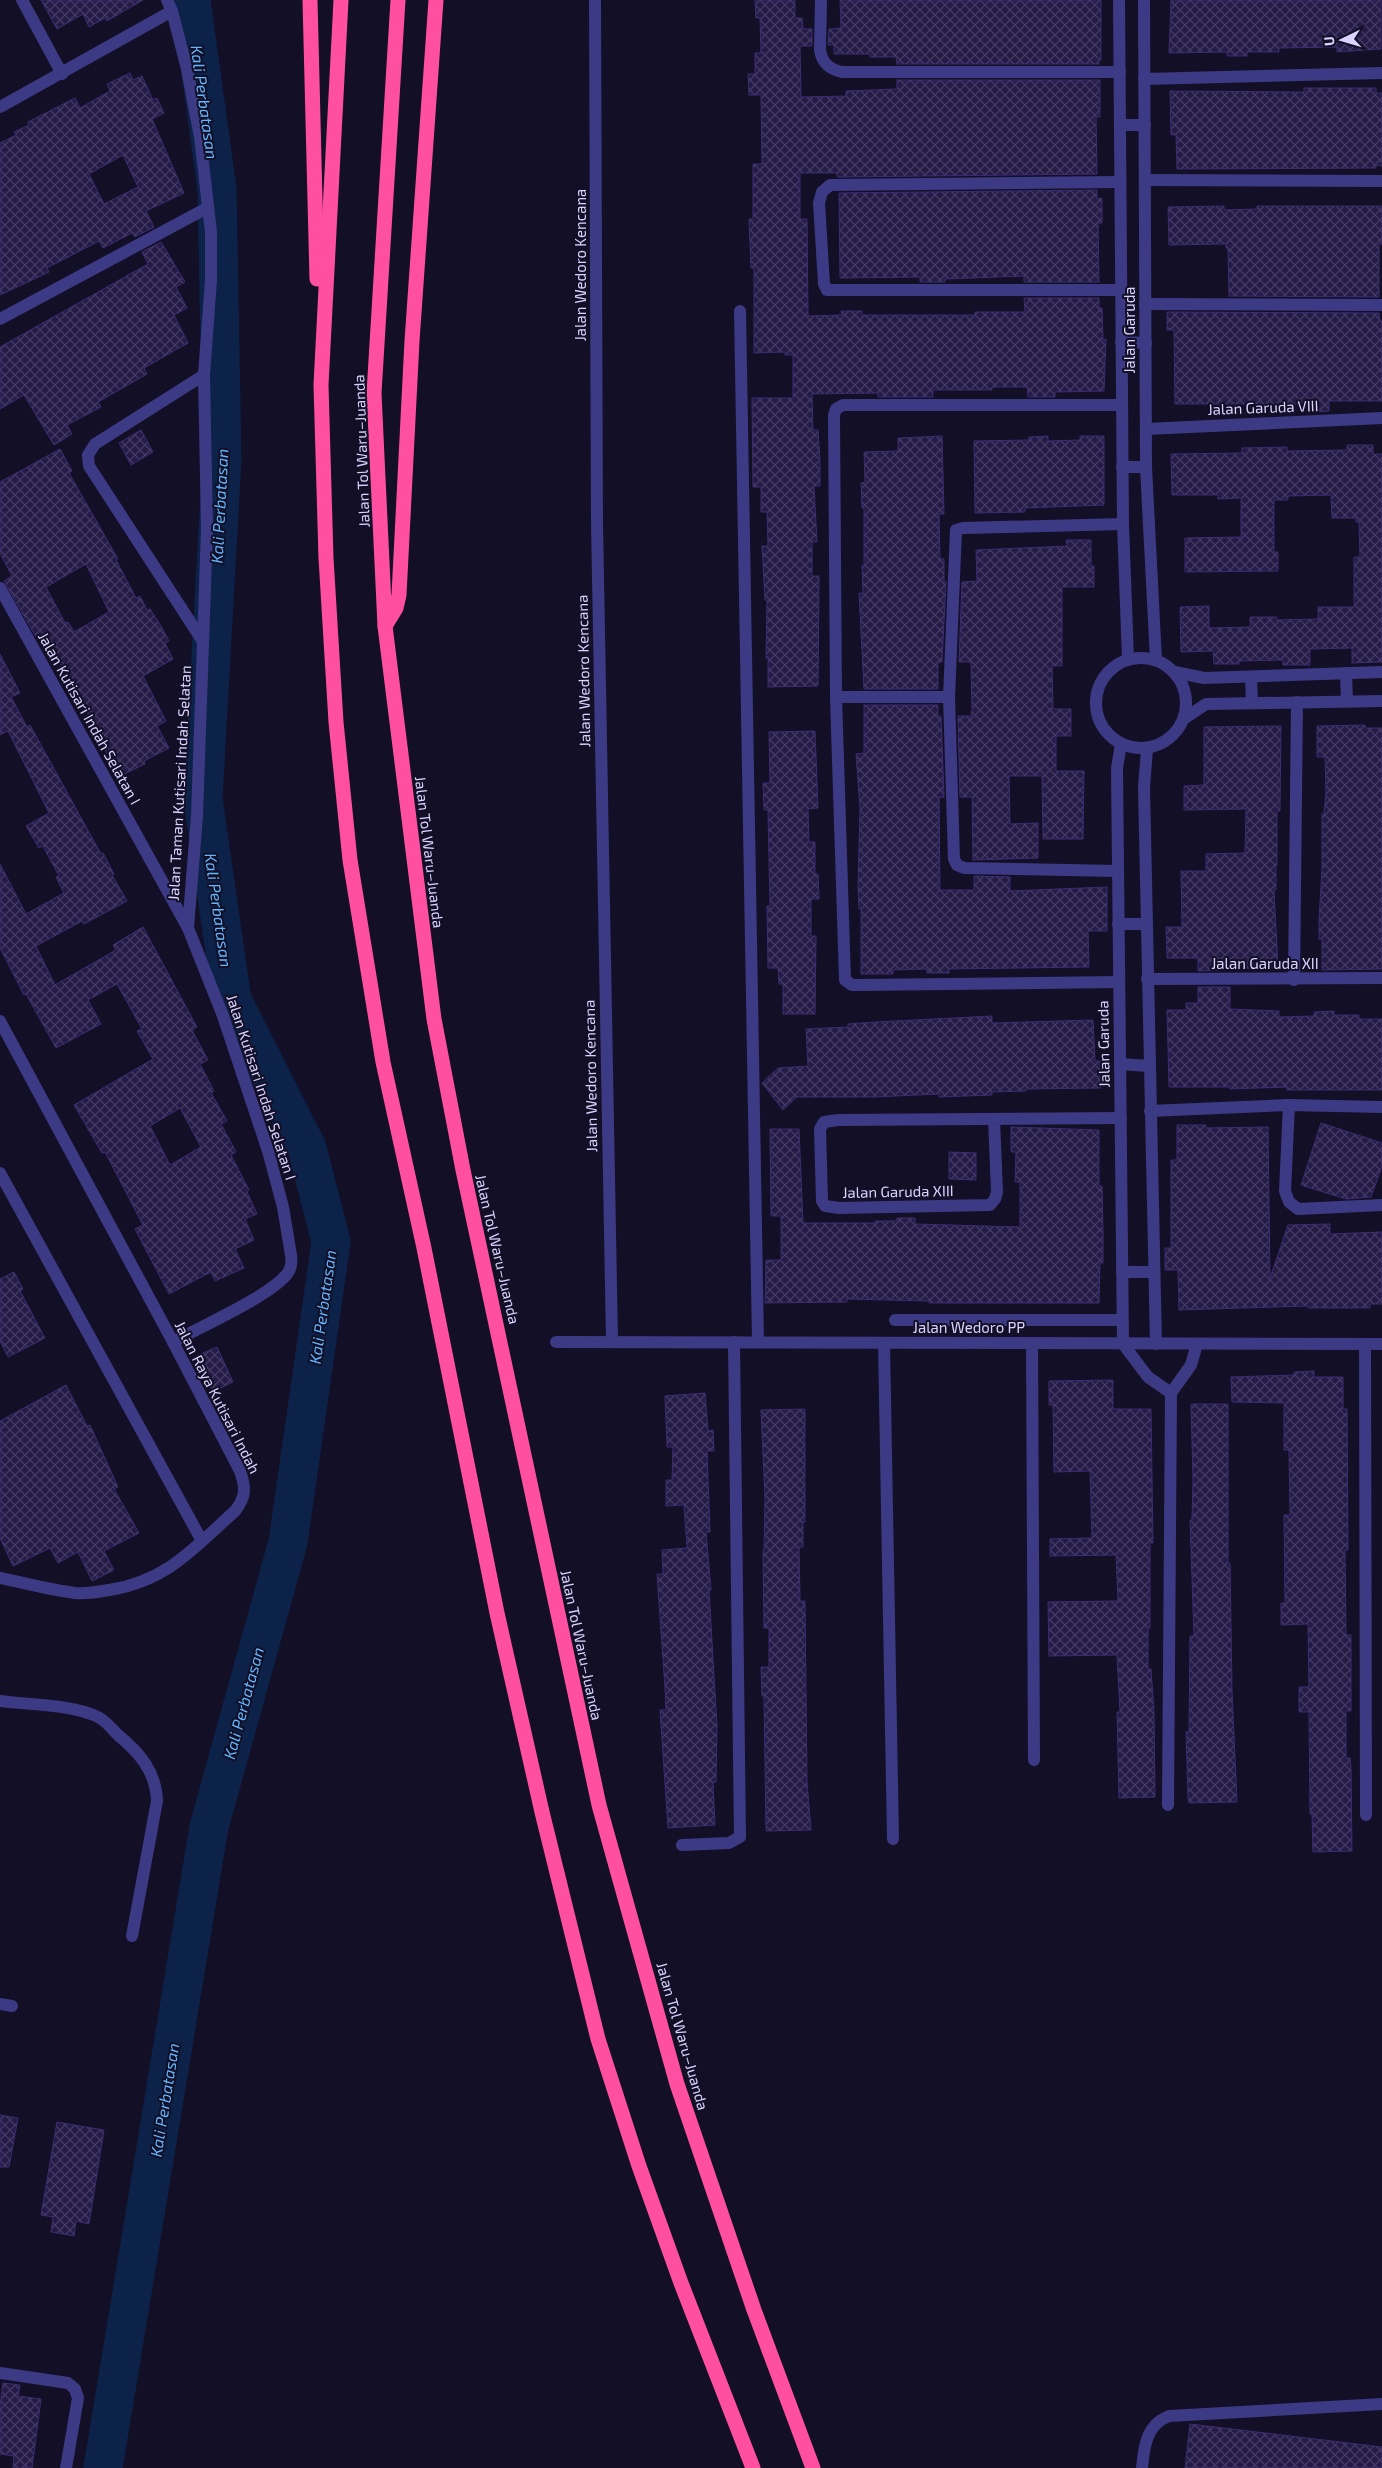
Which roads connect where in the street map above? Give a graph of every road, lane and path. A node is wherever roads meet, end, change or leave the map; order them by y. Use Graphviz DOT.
graph roads {
  1 [pos="22,0"];
  2 [pos="310,0"];
  3 [pos="341,0"];
  4 [pos="398,0"];
  5 [pos="436,0"];
  6 [pos="595,0"];
  7 [pos="821,0"];
  8 [pos="1119,0"];
  9 [pos="1144,0"];
  10 [pos="170,6"];
  11 [pos="1120,72"];
  12 [pos="1382,72"];
  13 [pos="62,74"];
  14 [pos="1144,79"];
  15 [pos="0,107"];
  16 [pos="1120,125"];
  17 [pos="1145,125"];
  18 [pos="1145,180"];
  19 [pos="1382,180"];
  20 [pos="1120,182"];
  21 [pos="207,208"];
  22 [pos="1121,290"];
  23 [pos="1145,304"];
  24 [pos="1382,305"];
  25 [pos="740,310"];
  26 [pos="0,319"];
  27 [pos="1121,342"];
  28 [pos="1146,343"];
  29 [pos="204,375"];
  30 [pos="321,385"];
  31 [pos="1122,405"];
  32 [pos="1382,418"];
  33 [pos="1146,428"];
  34 [pos="1122,467"];
  35 [pos="1146,467"];
  36 [pos="1122,524"];
  37 [pos="0,588"];
  38 [pos="385,626"];
  39 [pos="202,640"];
  40 [pos="1128,659"];
  41 [pos="1156,660"];
  42 [pos="1175,672"];
  43 [pos="1382,672"];
  44 [pos="1346,673"];
  45 [pos="1250,677"];
  46 [pos="836,697"];
  47 [pos="949,697"];
  48 [pos="1382,700"];
  49 [pos="1346,701"];
  50 [pos="1297,702"];
  51 [pos="1252,703"];
  52 [pos="1185,718"];
  53 [pos="1121,744"];
  54 [pos="1147,749"];
  55 [pos="1118,871"];
  56 [pos="1118,924"];
  57 [pos="1146,924"];
  58 [pos="188,928"];
  59 [pos="1382,978"];
  60 [pos="1147,979"];
  61 [pos="1294,980"];
  62 [pos="1119,982"];
  63 [pos="0,1021"];
  64 [pos="1120,1064"];
  65 [pos="1149,1066"];
  66 [pos="1289,1106"];
  67 [pos="1382,1107"];
  68 [pos="1150,1111"];
  69 [pos="1121,1118"];
  70 [pos="994,1119"];
  71 [pos="0,1173"];
  72 [pos="1382,1205"];
  73 [pos="1122,1272"];
  74 [pos="1154,1272"];
  75 [pos="895,1320"];
  76 [pos="1122,1320"];
  77 [pos="612,1341"];
  78 [pos="173,1342"];
  79 [pos="556,1342"];
  80 [pos="734,1342"];
  81 [pos="758,1342"];
  82 [pos="884,1343"];
  83 [pos="1032,1343"];
  84 [pos="1123,1344"];
  85 [pos="1156,1344"];
  86 [pos="1198,1344"];
  87 [pos="1365,1344"];
  88 [pos="1382,1344"];
  89 [pos="1170,1393"];
  90 [pos="202,1541"];
  91 [pos="0,1578"];
  92 [pos="0,1701"];
  93 [pos="1034,1760"];
  94 [pos="1168,1805"];
  95 [pos="1366,1815"];
  96 [pos="893,1839"];
  97 [pos="682,1845"];
  98 [pos="132,1936"];
  99 [pos="0,2373"];
  100 [pos="1382,2404"];
  101 [pos="66,2468"];
  102 [pos="753,2468"];
  103 [pos="813,2468"];
  104 [pos="1142,2468"];
  1 -- 13 [label="street"];
  2 -- 30 [label="highway"];
  3 -- 30 [label="highway"];
  4 -- 38 [label="highway, Jalan Tol Waru–Juanda"];
  5 -- 38 [label="highway"];
  6 -- 77 [label="street, Jalan Wedoro Kencana"];
  7 -- 11 [label="street"];
  8 -- 11 [label="street, Jalan Garuda"];
  9 -- 14 [label="street, Jalan Garuda"];
  10 -- 13 [label="street"];
  10 -- 21 [label="street, Jalan Taman Kutisari Indah Selatan"];
  11 -- 16 [label="street, Jalan Garuda"];
  12 -- 14 [label="street"];
  13 -- 15 [label="street"];
  14 -- 17 [label="street, Jalan Garuda"];
  16 -- 17 [label="street"];
  16 -- 20 [label="street, Jalan Garuda"];
  17 -- 18 [label="street, Jalan Garuda"];
  18 -- 19 [label="street"];
  18 -- 23 [label="street, Jalan Garuda"];
  20 -- 22 [label="street, Jalan Garuda"];
  20 -- 22 [label="street"];
  21 -- 26 [label="street"];
  21 -- 29 [label="street, Jalan Taman Kutisari Indah Selatan"];
  22 -- 27 [label="street, Jalan Garuda"];
  23 -- 24 [label="street"];
  23 -- 28 [label="street, Jalan Garuda"];
  25 -- 81 [label="street"];
  27 -- 28 [label="street"];
  27 -- 31 [label="street, Jalan Garuda"];
  28 -- 33 [label="street, Jalan Garuda"];
  29 -- 39 [label="street, Jalan Taman Kutisari Indah Selatan"];
  29 -- 39 [label="street"];
  30 -- 102 [label="highway"];
  31 -- 34 [label="street, Jalan Garuda"];
  31 -- 46 [label="street"];
  32 -- 33 [label="street, Jalan Garuda VIII"];
  33 -- 35 [label="street, Jalan Garuda"];
  34 -- 35 [label="street"];
  34 -- 36 [label="street, Jalan Garuda"];
  35 -- 41 [label="street, Jalan Garuda"];
  36 -- 40 [label="street, Jalan Garuda"];
  36 -- 47 [label="street"];
  37 -- 58 [label="street, Jalan Kutisari Indah Selatan I"];
  38 -- 103 [label="highway, Jalan Tol Waru–Juanda"];
  39 -- 58 [label="street, Jalan Taman Kutisari Indah Selatan"];
  40 -- 41 [label="street"];
  40 -- 53 [label="street"];
  41 -- 42 [label="street"];
  42 -- 45 [label="street"];
  42 -- 52 [label="street"];
  43 -- 44 [label="street"];
  44 -- 45 [label="street"];
  44 -- 49 [label="street"];
  45 -- 51 [label="street"];
  46 -- 47 [label="street"];
  46 -- 62 [label="street"];
  47 -- 55 [label="street"];
  48 -- 49 [label="street"];
  49 -- 50 [label="street"];
  50 -- 51 [label="street"];
  50 -- 61 [label="street"];
  51 -- 52 [label="street"];
  52 -- 54 [label="street"];
  53 -- 54 [label="street"];
  53 -- 55 [label="street, Jalan Garuda"];
  54 -- 57 [label="street"];
  55 -- 56 [label="street, Jalan Garuda"];
  56 -- 57 [label="street"];
  56 -- 62 [label="street, Jalan Garuda"];
  57 -- 60 [label="street"];
  58 -- 78 [label="street, Jalan Kutisari Indah Selatan I"];
  59 -- 61 [label="street, Jalan Garuda XII"];
  60 -- 61 [label="street, Jalan Garuda XII"];
  60 -- 65 [label="street"];
  62 -- 64 [label="street, Jalan Garuda"];
  63 -- 78 [label="street, Jalan Raya Kutisari Indah"];
  64 -- 65 [label="street"];
  64 -- 69 [label="street, Jalan Garuda"];
  65 -- 68 [label="street"];
  66 -- 67 [label="street"];
  66 -- 68 [label="street"];
  66 -- 72 [label="street"];
  68 -- 74 [label="street"];
  69 -- 70 [label="street, Jalan Garuda XIII"];
  69 -- 73 [label="street, Jalan Garuda"];
  70 -- 70 [label="street, Jalan Garuda XIII"];
  71 -- 90 [label="street"];
  73 -- 74 [label="street"];
  73 -- 76 [label="street, Jalan Garuda"];
  74 -- 85 [label="street"];
  75 -- 76 [label="street"];
  76 -- 84 [label="street, Jalan Garuda"];
  77 -- 79 [label="street, Jalan Wedoro PP"];
  77 -- 80 [label="street, Jalan Wedoro PP"];
  78 -- 90 [label="street, Jalan Raya Kutisari Indah"];
  80 -- 81 [label="street, Jalan Wedoro PP"];
  80 -- 97 [label="street"];
  81 -- 82 [label="street, Jalan Wedoro PP"];
  82 -- 83 [label="street, Jalan Wedoro PP"];
  82 -- 96 [label="street"];
  83 -- 84 [label="street, Jalan Wedoro PP"];
  83 -- 93 [label="street"];
  84 -- 85 [label="street, Jalan Wedoro PP"];
  84 -- 89 [label="street"];
  85 -- 86 [label="street, Jalan Wedoro PP"];
  86 -- 87 [label="street, Jalan Wedoro PP"];
  86 -- 89 [label="street"];
  87 -- 88 [label="street, Jalan Wedoro PP"];
  87 -- 95 [label="street"];
  89 -- 94 [label="street"];
  90 -- 91 [label="street, Jalan Raya Kutisari Indah"];
  92 -- 98 [label="street"];
  99 -- 101 [label="street"];
  100 -- 104 [label="street"];
}
